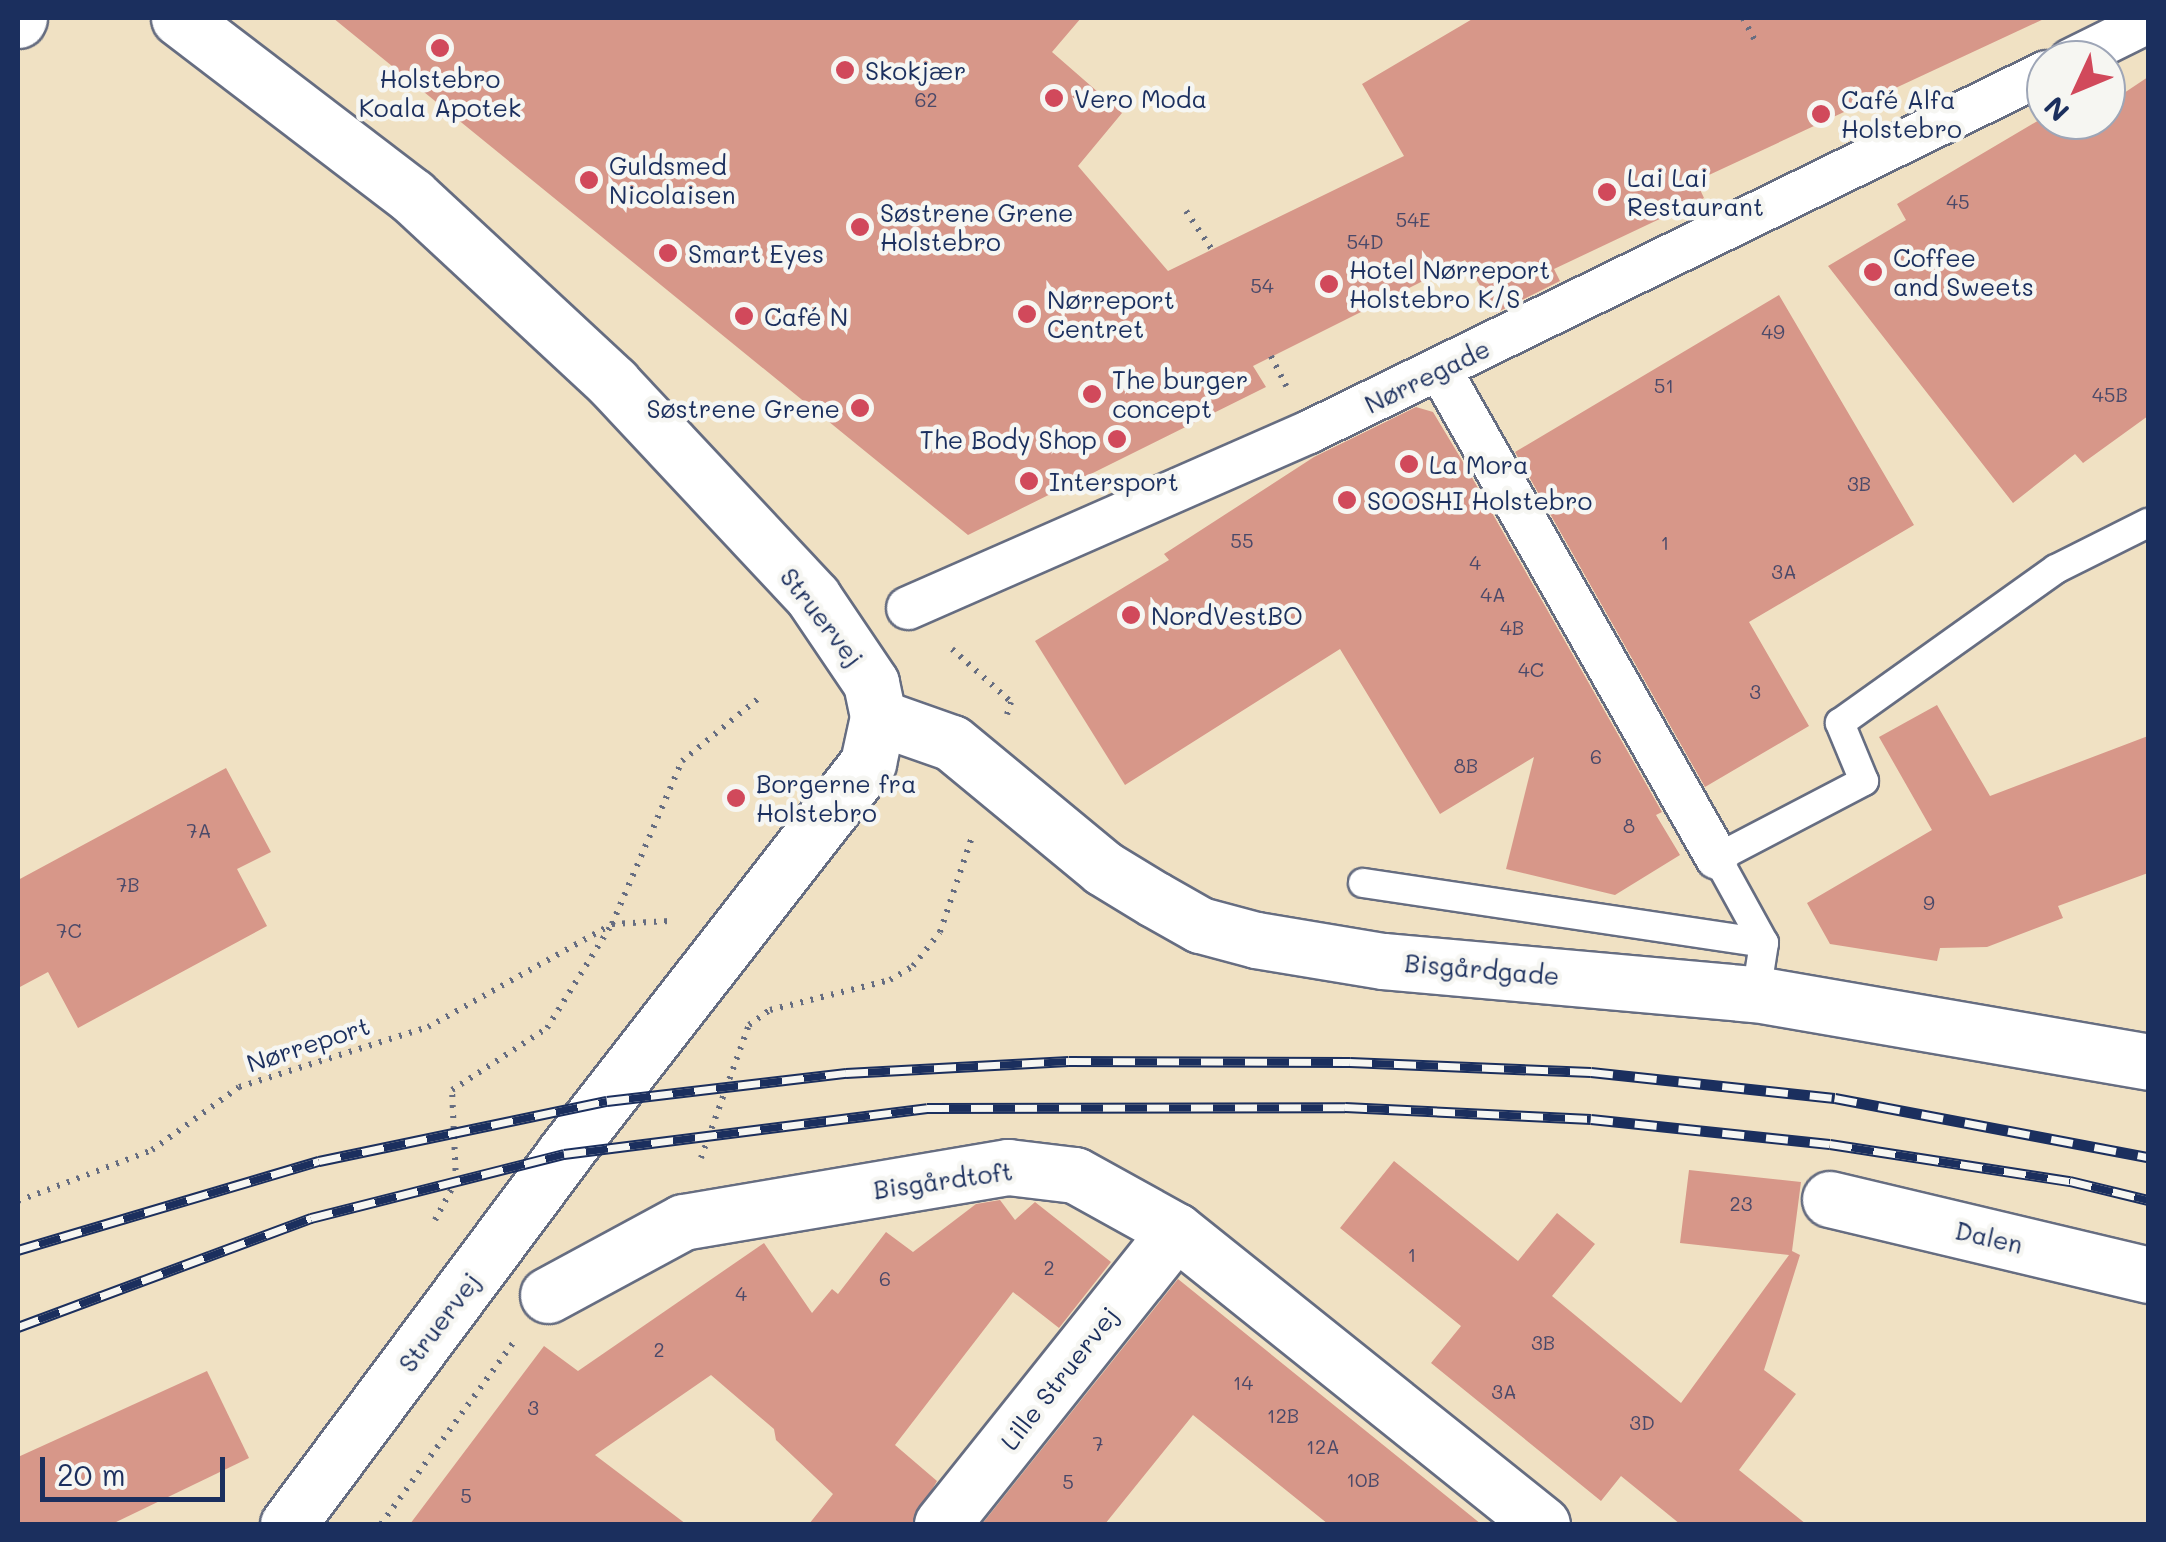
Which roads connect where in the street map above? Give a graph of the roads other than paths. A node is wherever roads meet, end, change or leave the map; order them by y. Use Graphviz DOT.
graph roads {
  1 [pos="179,18"];
  2 [pos="2134,23"];
  3 [pos="2105,40"];
  4 [pos="2026,82"];
  5 [pos="1440,370"];
  6 [pos="2148,523"];
  7 [pos="908,608"];
  8 [pos="878,717"];
  9 [pos="1717,858"];
  10 [pos="1363,883"];
  11 [pos="1760,968"];
  12 [pos="2148,1062"];
  13 [pos="1830,1200"];
  14 [pos="1176,1231"];
  15 [pos="2148,1274"];
  16 [pos="548,1295"];
  17 [pos="288,1524"];
  18 [pos="942,1524"];
  19 [pos="1542,1524"];
  1 -- 8 [label="street, Struervej"];
  2 -- 3 [label="street"];
  4 -- 5 [label="street, Nørregade"];
  5 -- 7 [label="street, Nørregade"];
  5 -- 9 [label="street"];
  6 -- 9 [label="lane"];
  8 -- 11 [label="street, Bisgårdgade"];
  8 -- 17 [label="street, Struervej"];
  9 -- 11 [label="lane"];
  10 -- 11 [label="lane"];
  11 -- 12 [label="street, Bisgårdgade"];
  13 -- 15 [label="street, Dalen"];
  14 -- 16 [label="street, Bisgårdtoft"];
  14 -- 18 [label="street, Lille Struervej"];
  14 -- 19 [label="street, Bisgårdtoft"];
}
